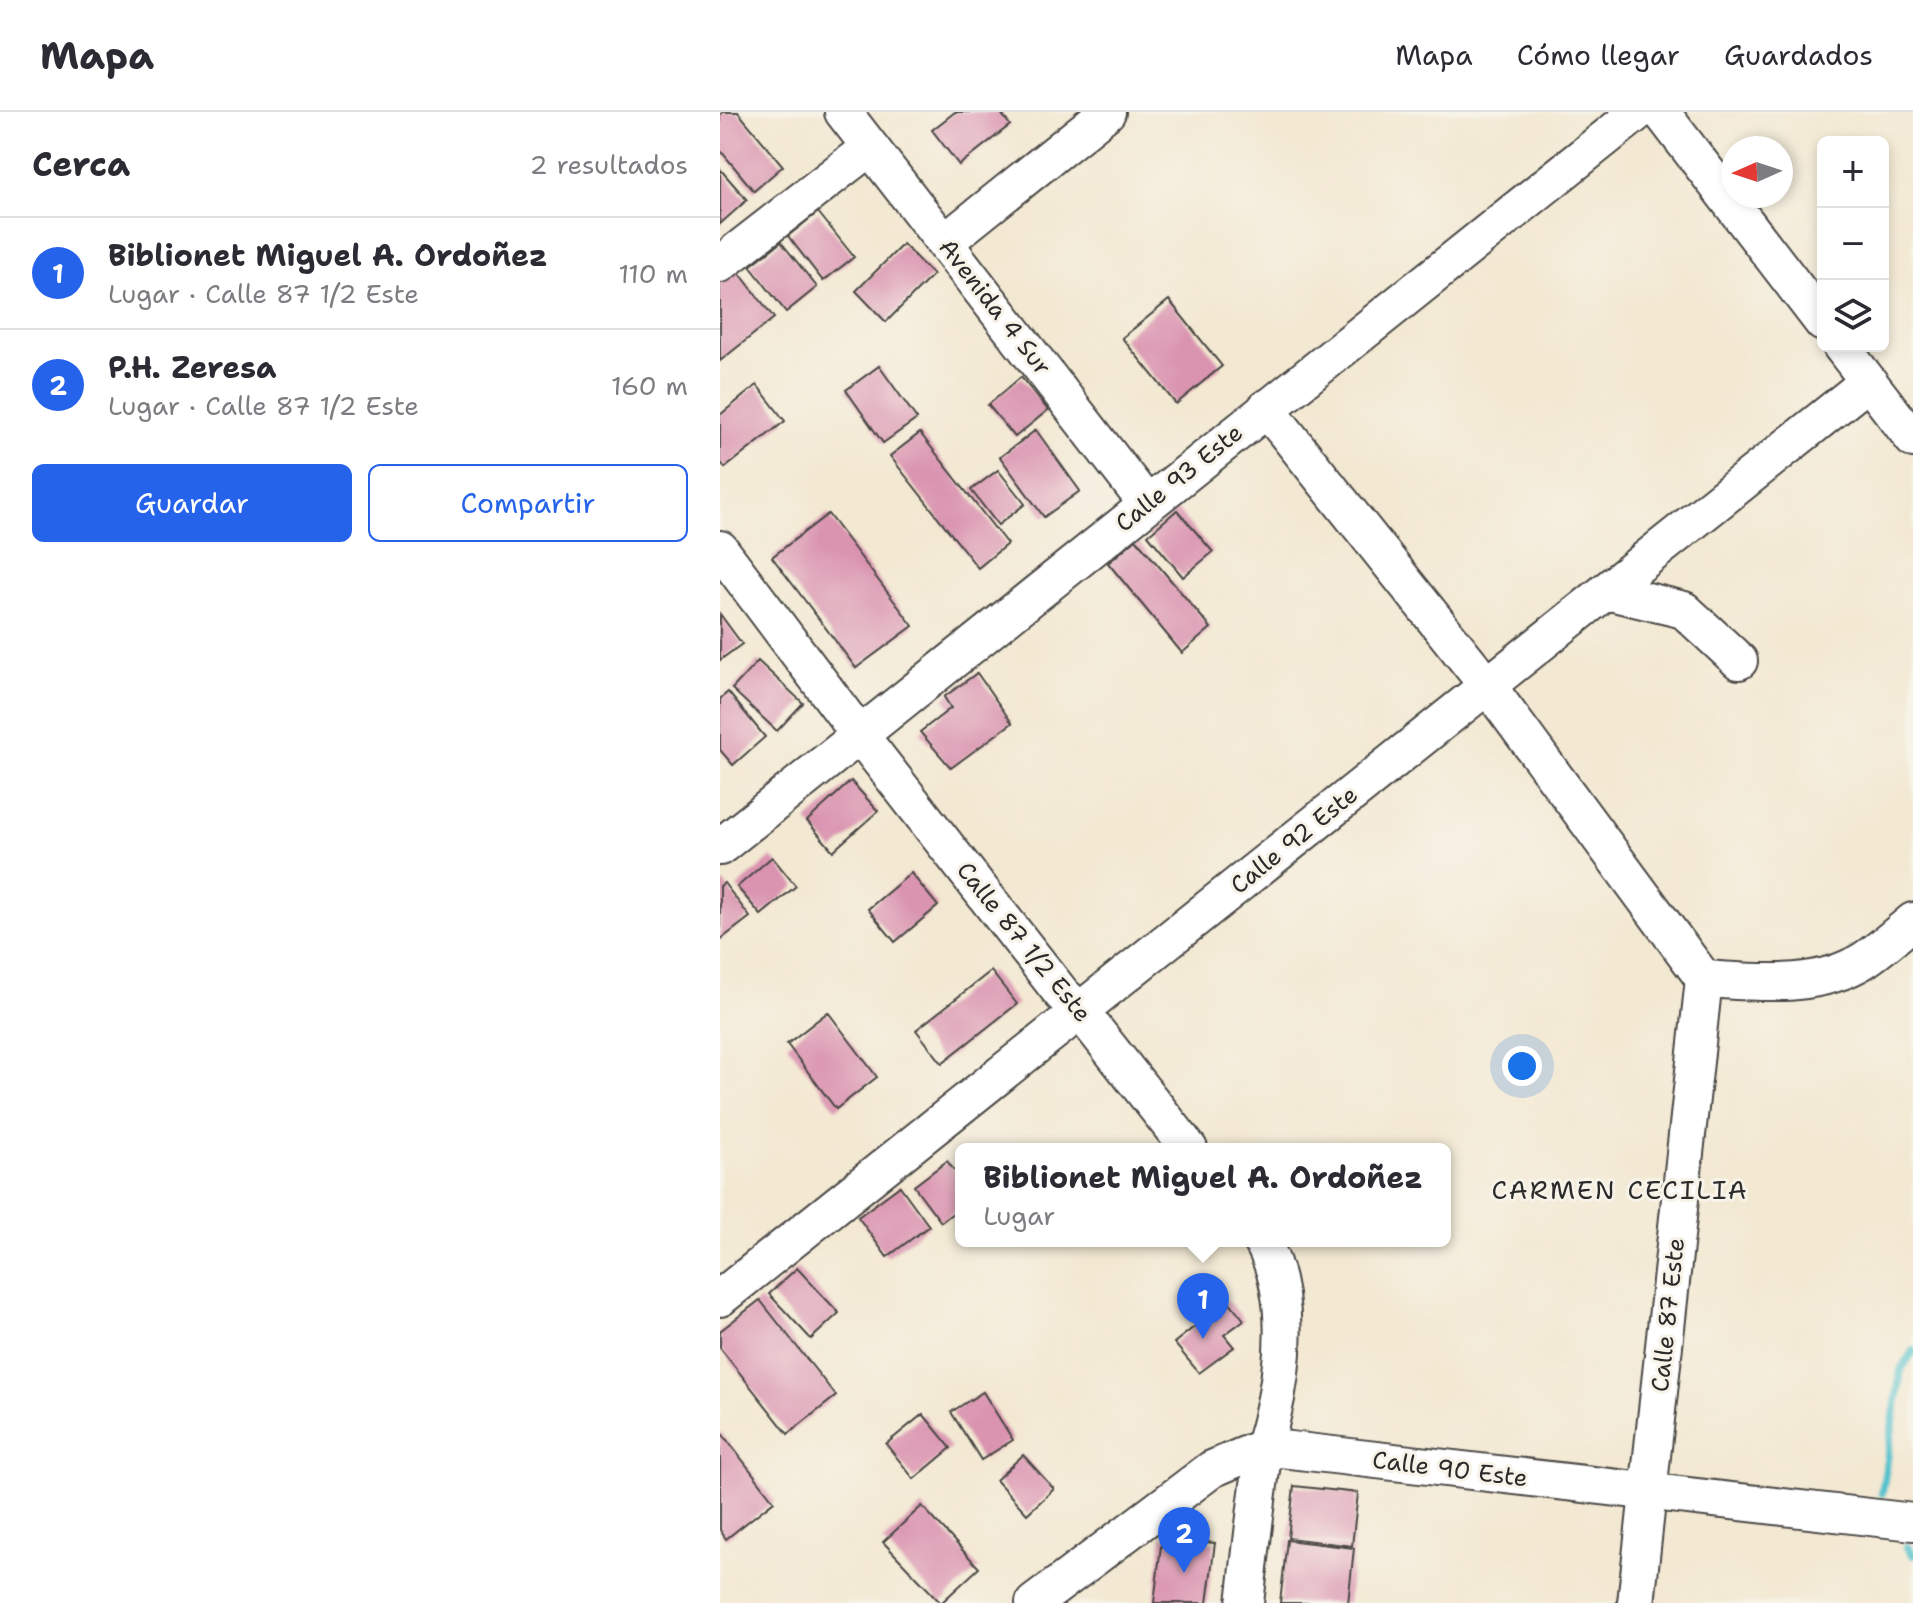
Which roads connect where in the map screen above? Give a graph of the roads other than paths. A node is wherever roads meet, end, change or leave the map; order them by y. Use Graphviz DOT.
graph roads {
  1 [pos="843,112"];
  2 [pos="1107,112"];
  3 [pos="1638,112"];
  4 [pos="1661,112"];
  5 [pos="869,148"];
  6 [pos="945,242"];
  7 [pos="720,264"];
  8 [pos="1817,315"];
  9 [pos="1846,352"];
  10 [pos="1868,382"];
  11 [pos="1266,408"];
  12 [pos="1913,439"];
  13 [pos="1147,504"];
  14 [pos="720,549"];
  15 [pos="1606,591"];
  16 [pos="1739,661"];
  17 [pos="1487,685"];
  18 [pos="859,734"];
  19 [pos="720,847"];
  20 [pos="1913,921"];
  21 [pos="1704,979"];
  22 [pos="1081,1012"];
  23 [pos="1184,1143"];
  24 [pos="1265,1247"];
  25 [pos="720,1298"];
  26 [pos="1264,1447"];
  27 [pos="1649,1491"];
  28 [pos="1913,1522"];
  29 [pos="1034,1603"];
  30 [pos="1245,1603"];
  31 [pos="1636,1603"];
  1 -- 5 [label="street, Avenida 4 Sur"];
  2 -- 6 [label="street"];
  3 -- 11 [label="street, Calle 93 Este"];
  4 -- 8 [label="street"];
  5 -- 6 [label="street, Avenida 4 Sur"];
  5 -- 7 [label="street"];
  6 -- 13 [label="street, Avenida 4 Sur"];
  9 -- 10 [label="street"];
  10 -- 12 [label="street"];
  10 -- 15 [label="street, Calle 92 Este"];
  11 -- 13 [label="street, Calle 93 Este"];
  11 -- 17 [label="street"];
  13 -- 18 [label="street, Calle 93 Este"];
  14 -- 18 [label="street, Calle 87 1/2 Este"];
  15 -- 16 [label="street"];
  15 -- 17 [label="street, Calle 92 Este"];
  17 -- 21 [label="street"];
  17 -- 22 [label="street, Calle 92 Este"];
  18 -- 19 [label="street, Calle 93 Este"];
  18 -- 22 [label="street, Calle 87 1/2 Este"];
  20 -- 21 [label="street"];
  21 -- 27 [label="street, Calle 87 Este"];
  22 -- 23 [label="street, Calle 87 1/2 Este"];
  22 -- 25 [label="street, Calle 92 Este"];
  24 -- 26 [label="street"];
  26 -- 27 [label="street, Calle 90 Este"];
  26 -- 29 [label="street, Calle 90 Este"];
  26 -- 30 [label="street"];
  27 -- 28 [label="street, Calle 90 Este"];
  27 -- 31 [label="street, Calle 87 Este"];
}
